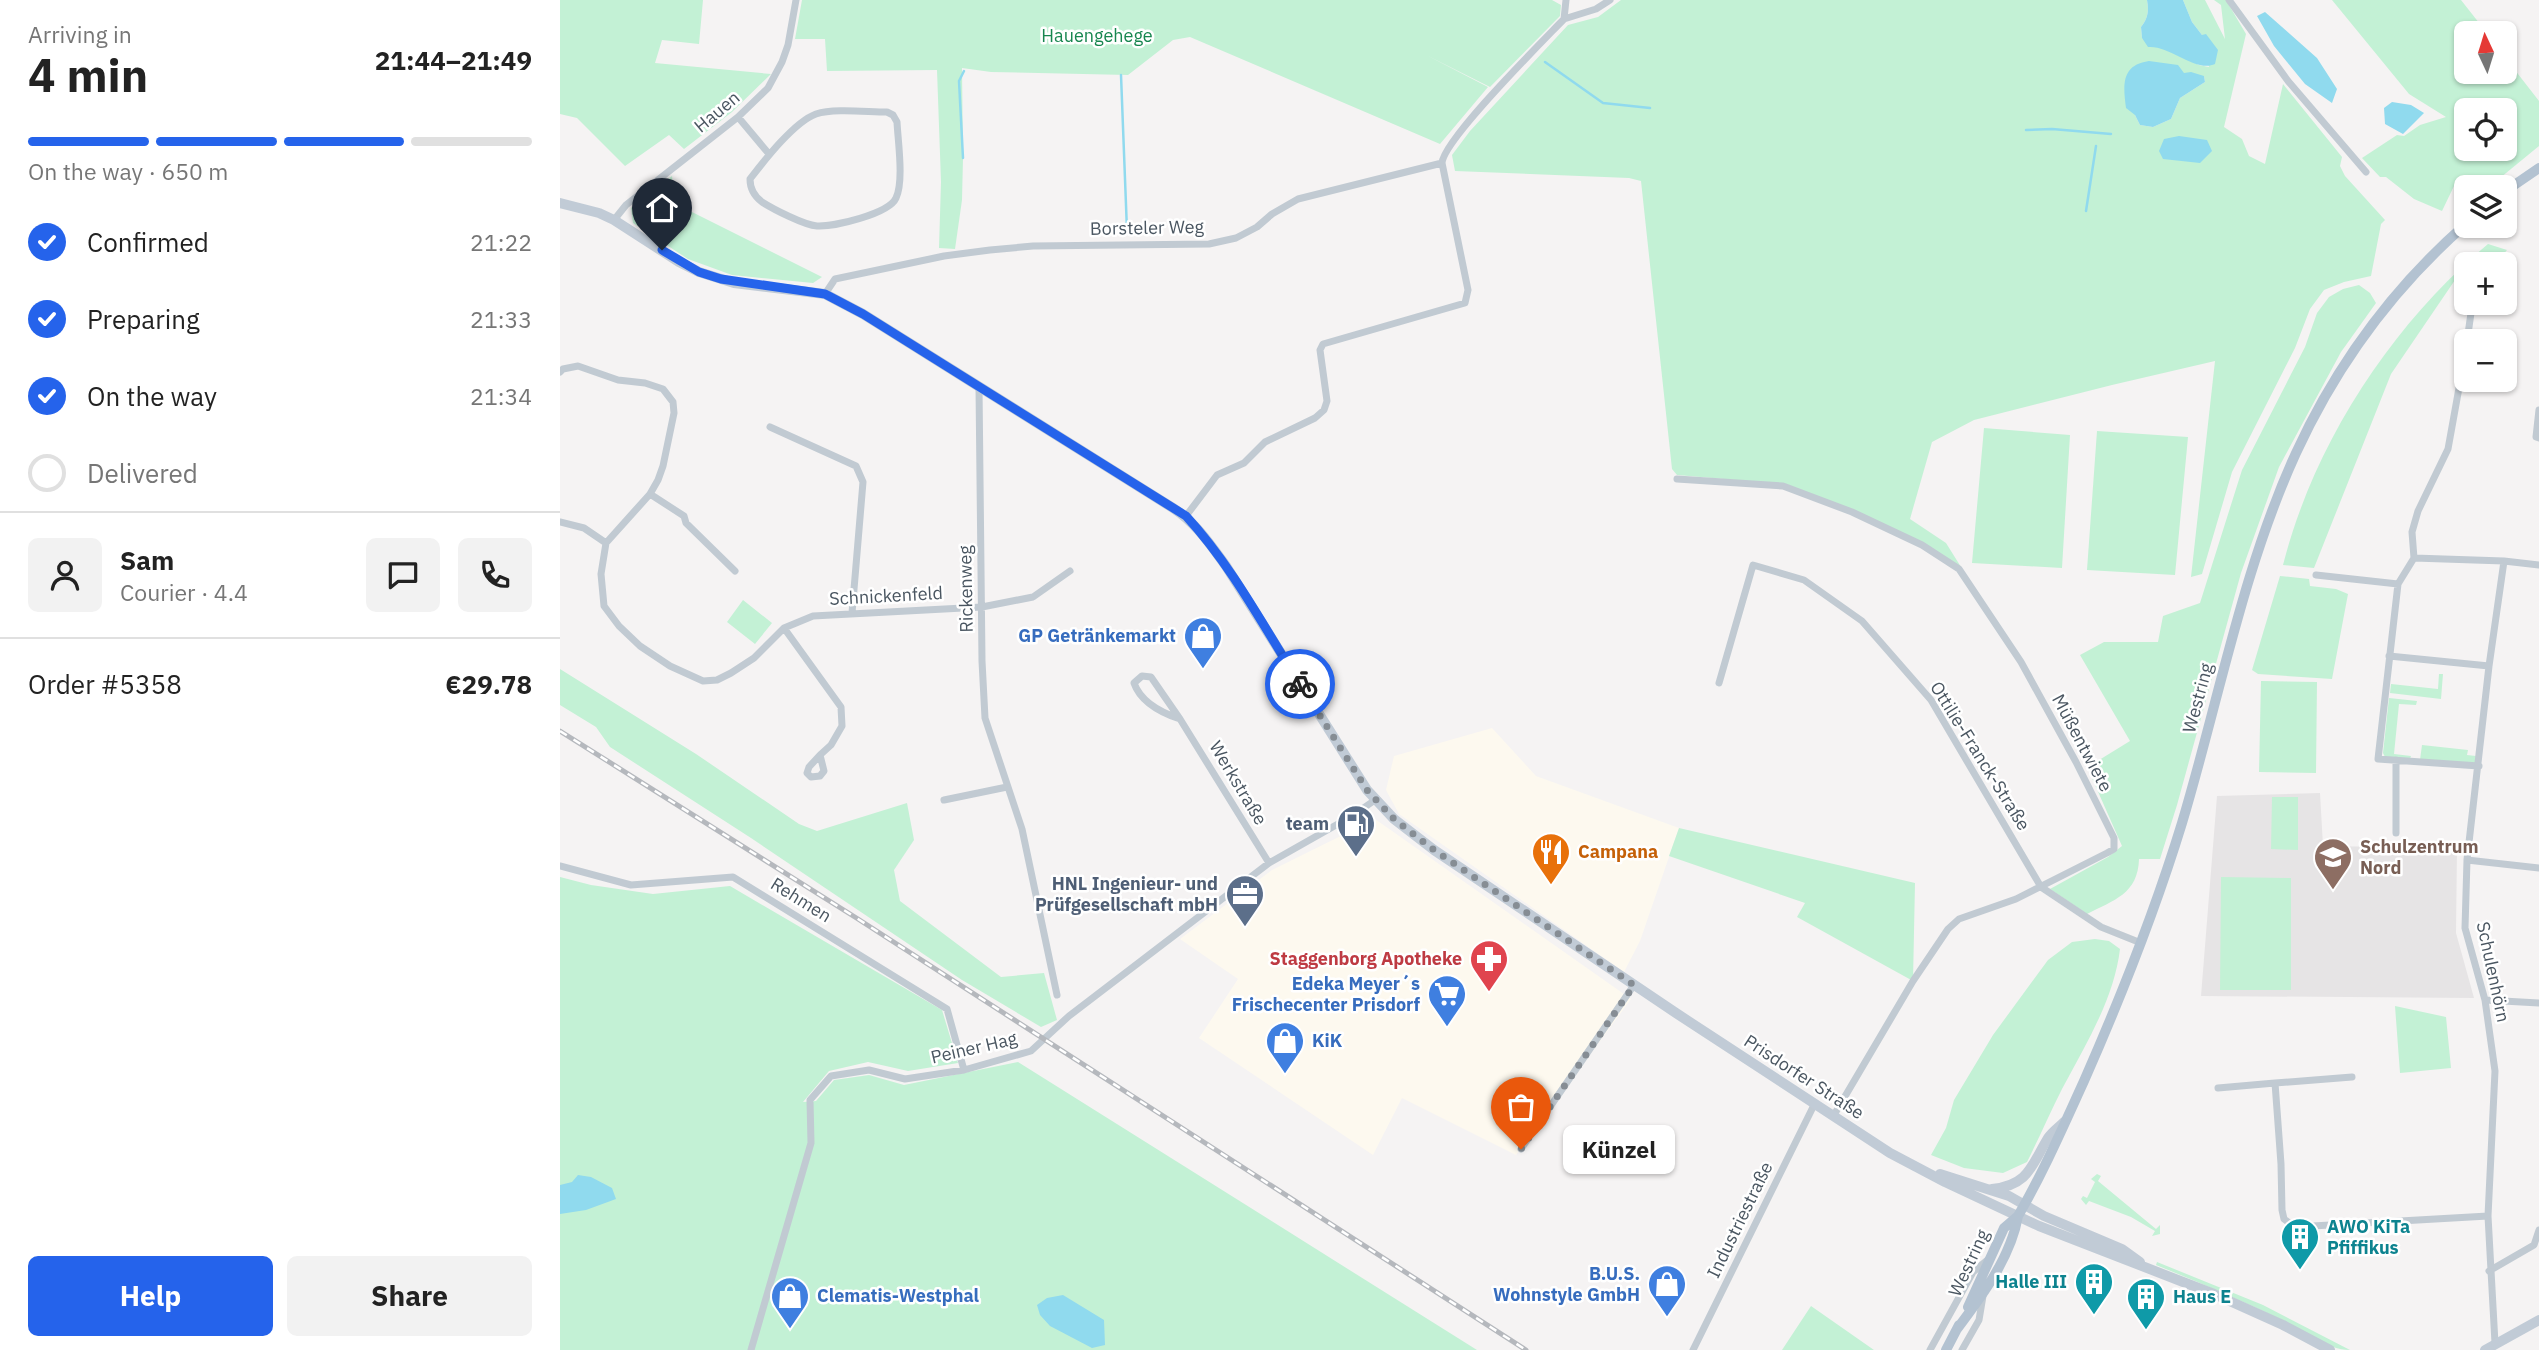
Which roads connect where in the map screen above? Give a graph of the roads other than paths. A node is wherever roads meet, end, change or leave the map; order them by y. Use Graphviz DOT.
graph roads {
  1 [pos="796,0"];
  2 [pos="1566,0"];
  3 [pos="1610,0"];
  4 [pos="2229,0"];
  5 [pos="1564,19"];
  6 [pos="738,117"];
  7 [pos="769,154"];
  8 [pos="1441,163"];
  9 [pos="2539,168"];
  10 [pos="2366,172"];
  11 [pos="2517,183"];
  12 [pos="560,203"];
  13 [pos="614,220"];
  14 [pos="2454,235"];
  15 [pos="825,294"];
  16 [pos="560,372"];
  17 [pos="979,387"];
  18 [pos="2458,392"];
  19 [pos="2539,410"];
  20 [pos="770,427"];
  21 [pos="2539,438"];
  22 [pos="1677,479"];
  23 [pos="650,494"];
  24 [pos="1186,516"];
  25 [pos="560,522"];
  26 [pos="606,543"];
  27 [pos="2414,558"];
  28 [pos="2504,561"];
  29 [pos="2539,565"];
  30 [pos="1070,571"];
  31 [pos="735,572"];
  32 [pos="2316,575"];
  33 [pos="2398,584"];
  34 [pos="982,607"];
  35 [pos="852,613"];
  36 [pos="784,628"];
  37 [pos="2389,656"];
  38 [pos="2489,666"];
  39 [pos="1718,683"];
  40 [pos="1181,719"];
  41 [pos="820,755"];
  42 [pos="2396,761"];
  43 [pos="2479,766"];
  44 [pos="1007,787"];
  45 [pos="944,800"];
  46 [pos="1375,800"];
  47 [pos="2396,833"];
  48 [pos="2468,860"];
  49 [pos="1269,863"];
  50 [pos="560,866"];
  51 [pos="2539,868"];
  52 [pos="2041,887"];
  53 [pos="2141,943"];
  54 [pos="1634,985"];
  55 [pos="1057,995"];
  56 [pos="2486,1000"];
  57 [pos="2539,1003"];
  58 [pos="964,1070"];
  59 [pos="2352,1077"];
  60 [pos="2275,1083"];
  61 [pos="2218,1088"];
  62 [pos="1815,1103"];
  63 [pos="1834,1115"];
  64 [pos="2067,1119"];
  65 [pos="1521,1149"];
  66 [pos="1915,1167"];
  67 [pos="1990,1189"];
  68 [pos="2025,1204"];
  69 [pos="2018,1216"];
  70 [pos="2488,1216"];
  71 [pos="2539,1230"];
  72 [pos="1990,1258"];
  73 [pos="2150,1268"];
  74 [pos="2490,1271"];
  75 [pos="1984,1292"];
  76 [pos="2539,1320"];
  77 [pos="1957,1329"];
  78 [pos="2495,1343"];
  79 [pos="751,1350"];
  80 [pos="1693,1350"];
  81 [pos="1930,1350"];
  82 [pos="1946,1350"];
  83 [pos="1962,1350"];
  84 [pos="2330,1350"];
  85 [pos="2485,1350"];
  1 -- 6 [label="street, Hauen"];
  2 -- 5 [label="street"];
  3 -- 5 [label="street"];
  4 -- 10 [label="street"];
  5 -- 8 [label="street"];
  6 -- 7 [label="street"];
  6 -- 13 [label="street, Hauen"];
  7 -- 7 [label="street"];
  8 -- 15 [label="street, Borsteler Weg"];
  8 -- 24 [label="street"];
  9 -- 11 [label="main road"];
  12 -- 13 [label="main road"];
  13 -- 15 [label="main road"];
  14 -- 53 [label="main road, Westring"];
  15 -- 17 [label="main road, Prisdorfer Straße"];
  16 -- 23 [label="street"];
  17 -- 24 [label="main road, Prisdorfer Straße"];
  17 -- 34 [label="street, Rickenweg"];
  18 -- 27 [label="street"];
  19 -- 21 [label="street"];
  20 -- 35 [label="street"];
  22 -- 52 [label="street, Müßentwiete"];
  23 -- 26 [label="street"];
  23 -- 31 [label="street"];
  24 -- 46 [label="main road, Prisdorfer Straße"];
  25 -- 26 [label="street"];
  26 -- 36 [label="street, Schnickenfeld"];
  27 -- 28 [label="street"];
  27 -- 33 [label="street"];
  28 -- 29 [label="street"];
  28 -- 38 [label="street, Schulenhörn"];
  30 -- 34 [label="street, Schnickenfeld"];
  32 -- 33 [label="street"];
  33 -- 37 [label="street"];
  34 -- 35 [label="street, Schnickenfeld"];
  34 -- 44 [label="street, Rickenweg"];
  35 -- 36 [label="street, Schnickenfeld"];
  36 -- 41 [label="street"];
  37 -- 38 [label="street"];
  37 -- 42 [label="street"];
  38 -- 43 [label="street, Schulenhörn"];
  39 -- 52 [label="street, Ottilie-Franck-Straße"];
  40 -- 40 [label="street, Werkstraße"];
  40 -- 49 [label="street, Werkstraße"];
  42 -- 43 [label="street"];
  42 -- 47 [label="street"];
  43 -- 48 [label="street, Schulenhörn"];
  44 -- 45 [label="street"];
  44 -- 55 [label="street, Rickenweg"];
  46 -- 49 [label="street, Peiner Hag"];
  46 -- 54 [label="main road, Prisdorfer Straße"];
  48 -- 51 [label="street"];
  48 -- 56 [label="street, Schulenhörn"];
  49 -- 58 [label="street, Peiner Hag"];
  50 -- 58 [label="street, Rehmen"];
  52 -- 53 [label="street, Ottilie-Franck-Straße"];
  52 -- 63 [label="street, Müßentwiete"];
  53 -- 64 [label="main road, Westring"];
  54 -- 62 [label="main road, Prisdorfer Straße"];
  54 -- 65 [label="street"];
  56 -- 57 [label="street"];
  56 -- 70 [label="street, Schulenhörn"];
  58 -- 79 [label="street, Peiner Hag"];
  59 -- 60 [label="street"];
  60 -- 61 [label="street"];
  60 -- 70 [label="street"];
  62 -- 63 [label="main road, Prisdorfer Straße"];
  62 -- 80 [label="street, Industriestraße"];
  63 -- 66 [label="main road, Prisdorfer Straße"];
  64 -- 67 [label="main road"];
  64 -- 68 [label="main road, Westring"];
  66 -- 67 [label="main road, Prisdorfer Straße"];
  66 -- 69 [label="main road, Prisdorfer Straße"];
  67 -- 68 [label="main road, Prisdorfer Straße"];
  68 -- 69 [label="main road, Westring"];
  68 -- 73 [label="main road, Prisdorfer Straße"];
  69 -- 72 [label="main road, Westring"];
  69 -- 73 [label="main road, Prisdorfer Straße"];
  69 -- 75 [label="main road, Westring"];
  70 -- 74 [label="street, Schulenhörn"];
  71 -- 74 [label="street"];
  72 -- 77 [label="main road, Westring"];
  72 -- 81 [label="street"];
  73 -- 84 [label="main road, Prisdorfer Straße"];
  74 -- 78 [label="street, Schulenhörn"];
  75 -- 77 [label="main road, Westring"];
  75 -- 83 [label="street"];
  76 -- 78 [label="main road"];
  77 -- 82 [label="main road, Westring"];
  78 -- 85 [label="main road"];
}
